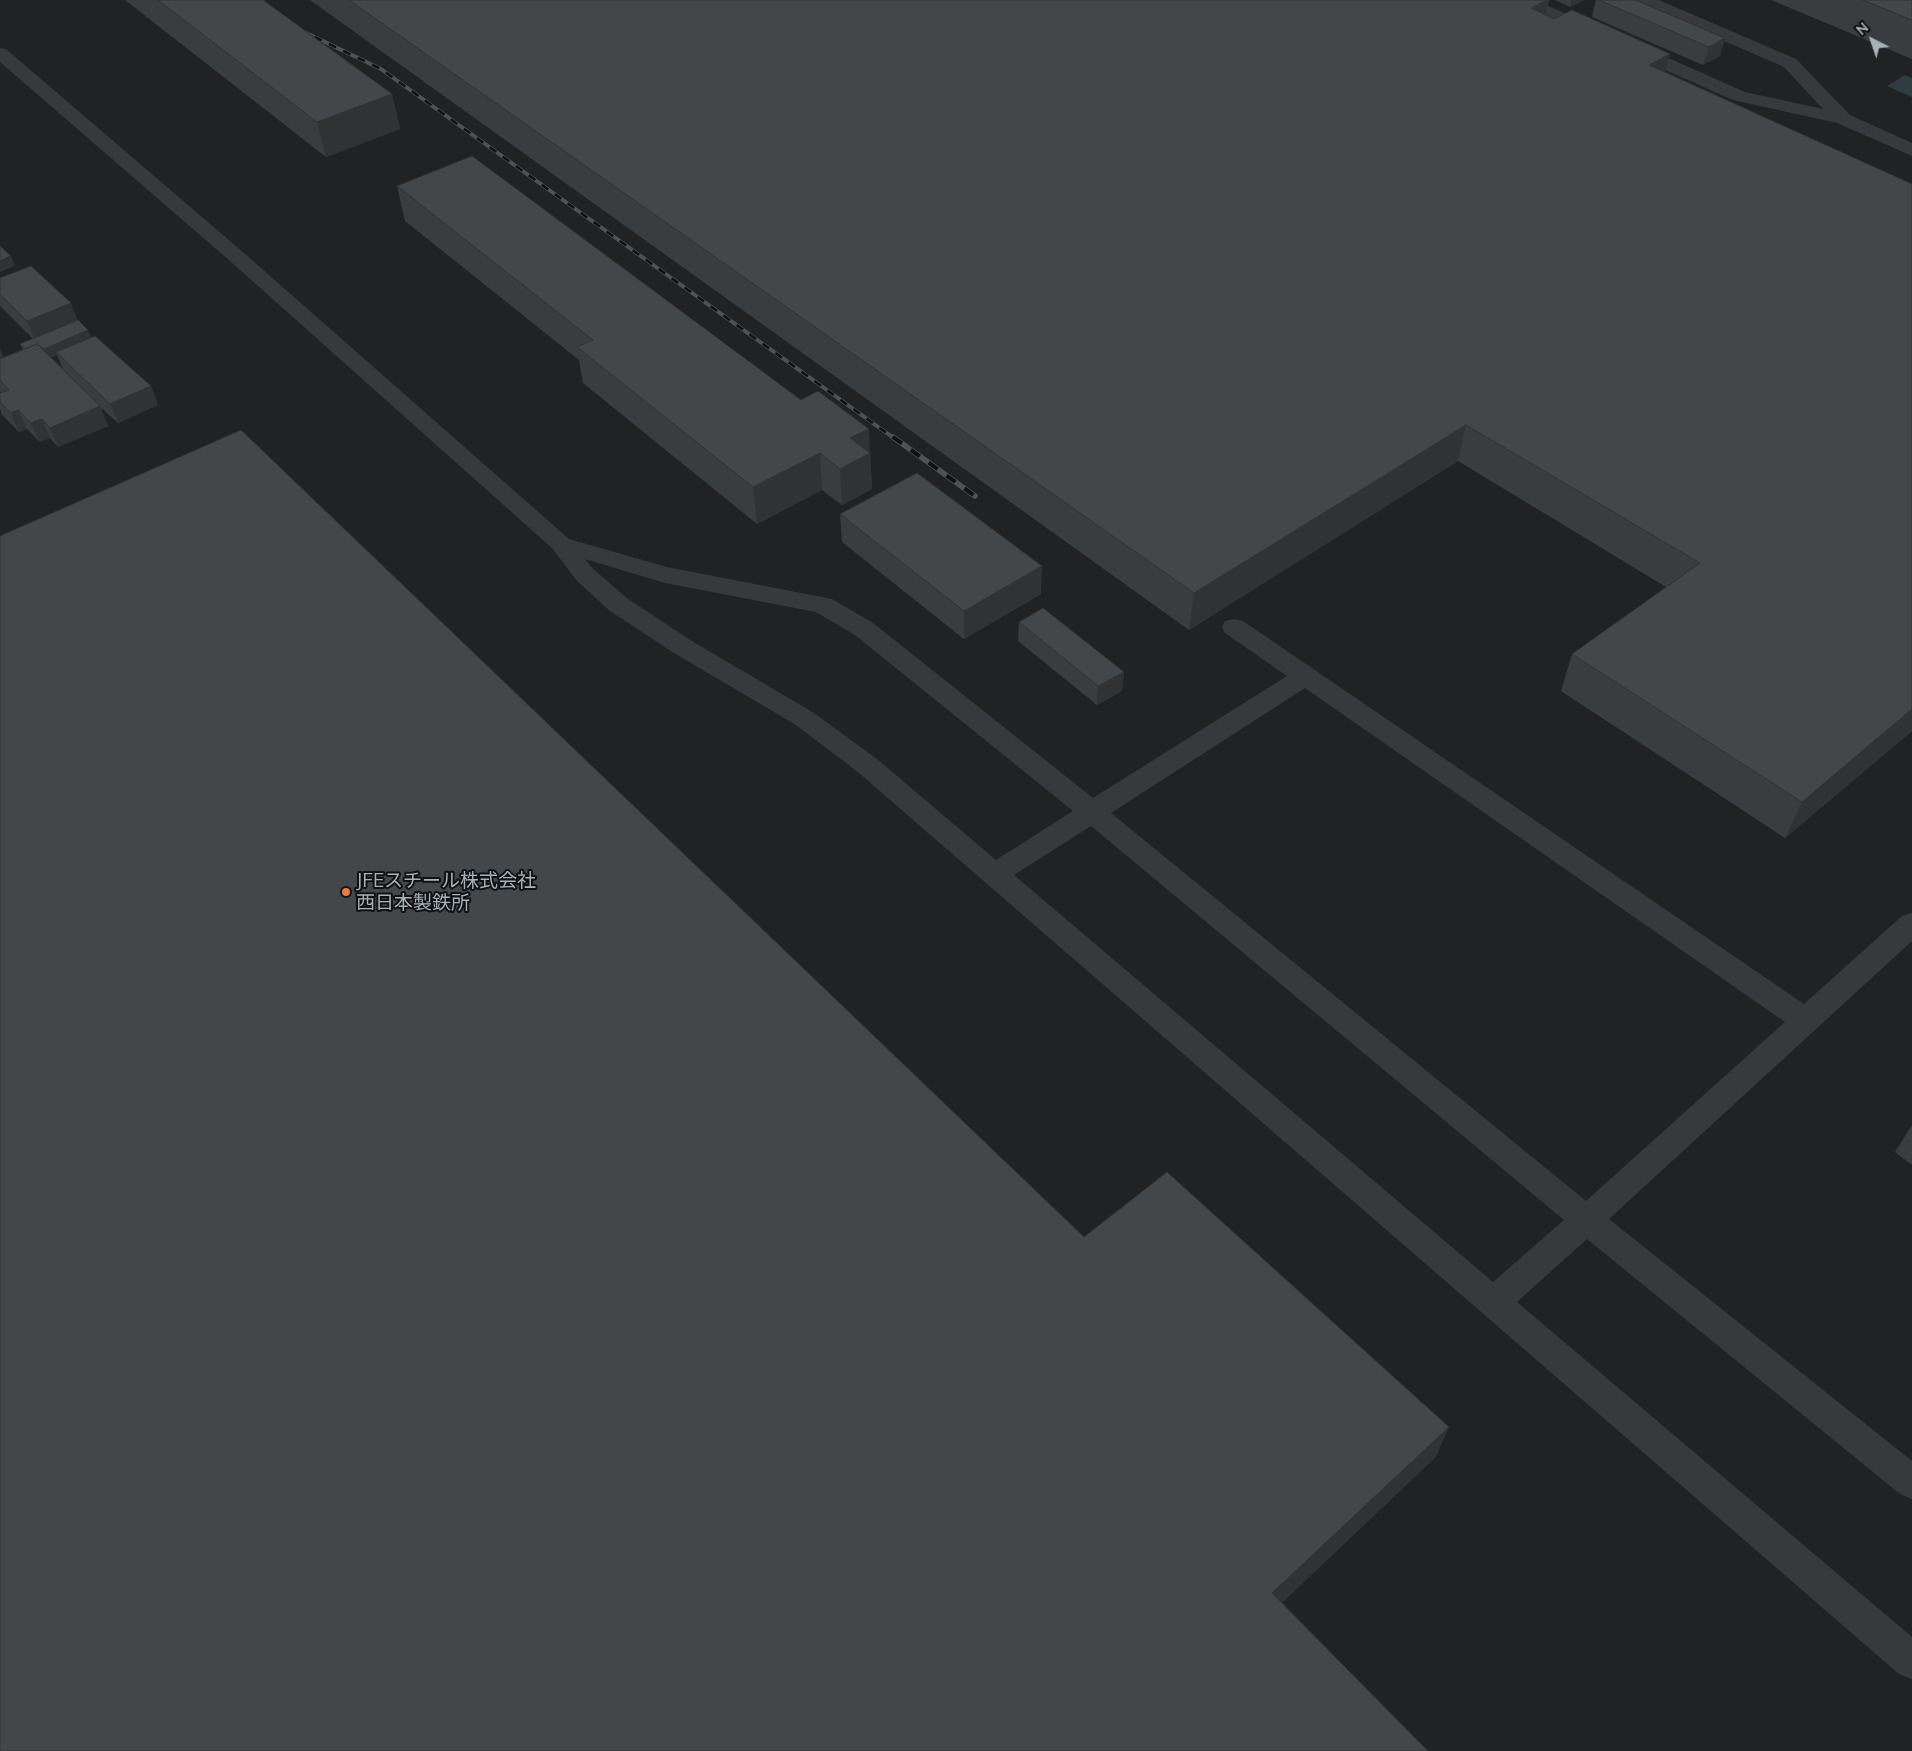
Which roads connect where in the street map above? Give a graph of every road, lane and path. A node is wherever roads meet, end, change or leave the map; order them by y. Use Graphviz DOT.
graph roads {
  1 [pos="1520,0"];
  2 [pos="1645,0"];
  3 [pos="1,55"];
  4 [pos="1843,120"];
  5 [pos="1912,150"];
  6 [pos="561,544"];
  7 [pos="1234,627"];
  8 [pos="1305,676"];
  9 [pos="1092,812"];
  10 [pos="995,874"];
  11 [pos="1912,924"];
  12 [pos="1805,1020"];
  13 [pos="1588,1220"];
  14 [pos="1493,1302"];
  15 [pos="1912,1482"];
  16 [pos="1912,1661"];
  1 -- 4 [label="lane"];
  2 -- 4 [label="lane"];
  3 -- 6 [label="lane"];
  4 -- 5 [label="lane"];
  6 -- 9 [label="lane"];
  6 -- 10 [label="lane"];
  7 -- 8 [label="lane"];
  8 -- 9 [label="lane"];
  8 -- 12 [label="lane"];
  9 -- 10 [label="lane"];
  9 -- 13 [label="lane"];
  10 -- 14 [label="lane"];
  11 -- 12 [label="lane"];
  12 -- 13 [label="lane"];
  13 -- 14 [label="lane"];
  13 -- 15 [label="lane"];
  14 -- 16 [label="lane"];
}
